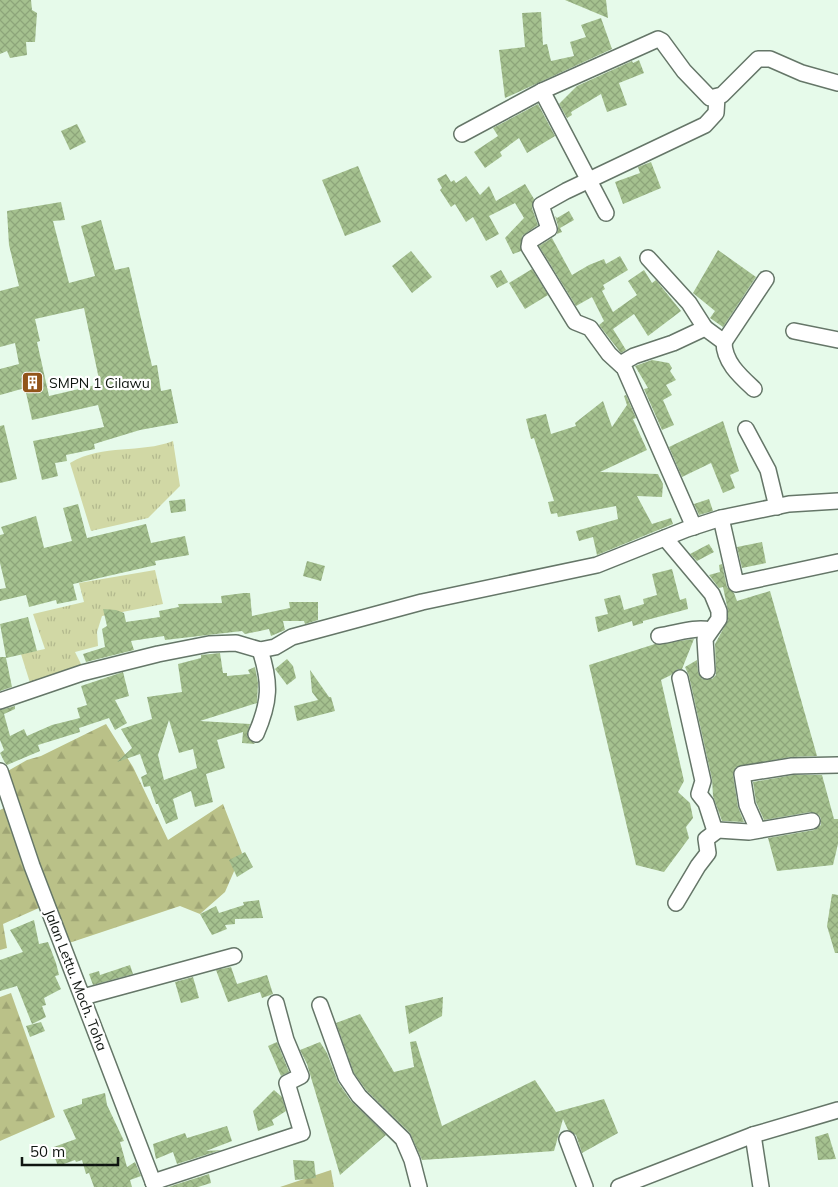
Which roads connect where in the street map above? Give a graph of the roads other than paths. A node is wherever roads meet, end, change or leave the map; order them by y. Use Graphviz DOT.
graph roads {
  1 [pos="838,83"];
  2 [pos="542,91"];
  3 [pos="717,97"];
  4 [pos="462,134"];
  5 [pos="590,180"];
  6 [pos="606,213"];
  7 [pos="648,258"];
  8 [pos="766,279"];
  9 [pos="705,328"];
  10 [pos="794,331"];
  11 [pos="838,340"];
  12 [pos="724,342"];
  13 [pos="622,366"];
  14 [pos="754,389"];
  15 [pos="746,429"];
  16 [pos="838,501"];
  17 [pos="776,507"];
  18 [pos="721,518"];
  19 [pos="694,526"];
  20 [pos="665,538"];
  21 [pos="838,562"];
  22 [pos="710,630"];
  23 [pos="659,636"];
  24 [pos="260,650"];
  25 [pos="707,671"];
  26 [pos="680,678"];
  27 [pos="0,701"];
  28 [pos="256,734"];
  29 [pos="838,765"];
  30 [pos="0,771"];
  31 [pos="812,820"];
  32 [pos="758,830"];
  33 [pos="715,831"];
  34 [pos="676,903"];
  35 [pos="234,956"];
  36 [pos="83,997"];
  37 [pos="276,1003"];
  38 [pos="320,1005"];
  39 [pos="838,1110"];
  40 [pos="753,1136"];
  41 [pos="568,1139"];
  42 [pos="154,1184"];
  43 [pos="419,1187"];
  44 [pos="585,1187"];
  45 [pos="618,1187"];
  46 [pos="761,1187"];
  1 -- 3 [label="street"];
  2 -- 3 [label="street"];
  2 -- 4 [label="street"];
  2 -- 5 [label="street"];
  3 -- 5 [label="street"];
  5 -- 6 [label="street"];
  5 -- 13 [label="street"];
  7 -- 9 [label="street"];
  8 -- 12 [label="street"];
  9 -- 12 [label="street"];
  9 -- 13 [label="street"];
  10 -- 11 [label="street"];
  12 -- 14 [label="street"];
  13 -- 19 [label="street"];
  15 -- 17 [label="street"];
  16 -- 17 [label="street"];
  17 -- 18 [label="street"];
  18 -- 19 [label="street"];
  18 -- 21 [label="street"];
  19 -- 20 [label="street"];
  20 -- 22 [label="street"];
  20 -- 24 [label="street"];
  22 -- 23 [label="street"];
  22 -- 25 [label="street"];
  24 -- 27 [label="street"];
  24 -- 28 [label="street"];
  26 -- 33 [label="street"];
  29 -- 32 [label="street"];
  30 -- 36 [label="street, Jalan Lettu. Moch. Toha"];
  31 -- 32 [label="street"];
  32 -- 33 [label="street"];
  33 -- 34 [label="street"];
  35 -- 36 [label="street"];
  36 -- 42 [label="street, Jalan Lettu. Moch. Toha"];
  37 -- 42 [label="street"];
  38 -- 43 [label="street"];
  39 -- 40 [label="street"];
  40 -- 45 [label="street"];
  40 -- 46 [label="street"];
  41 -- 44 [label="street"];
}
